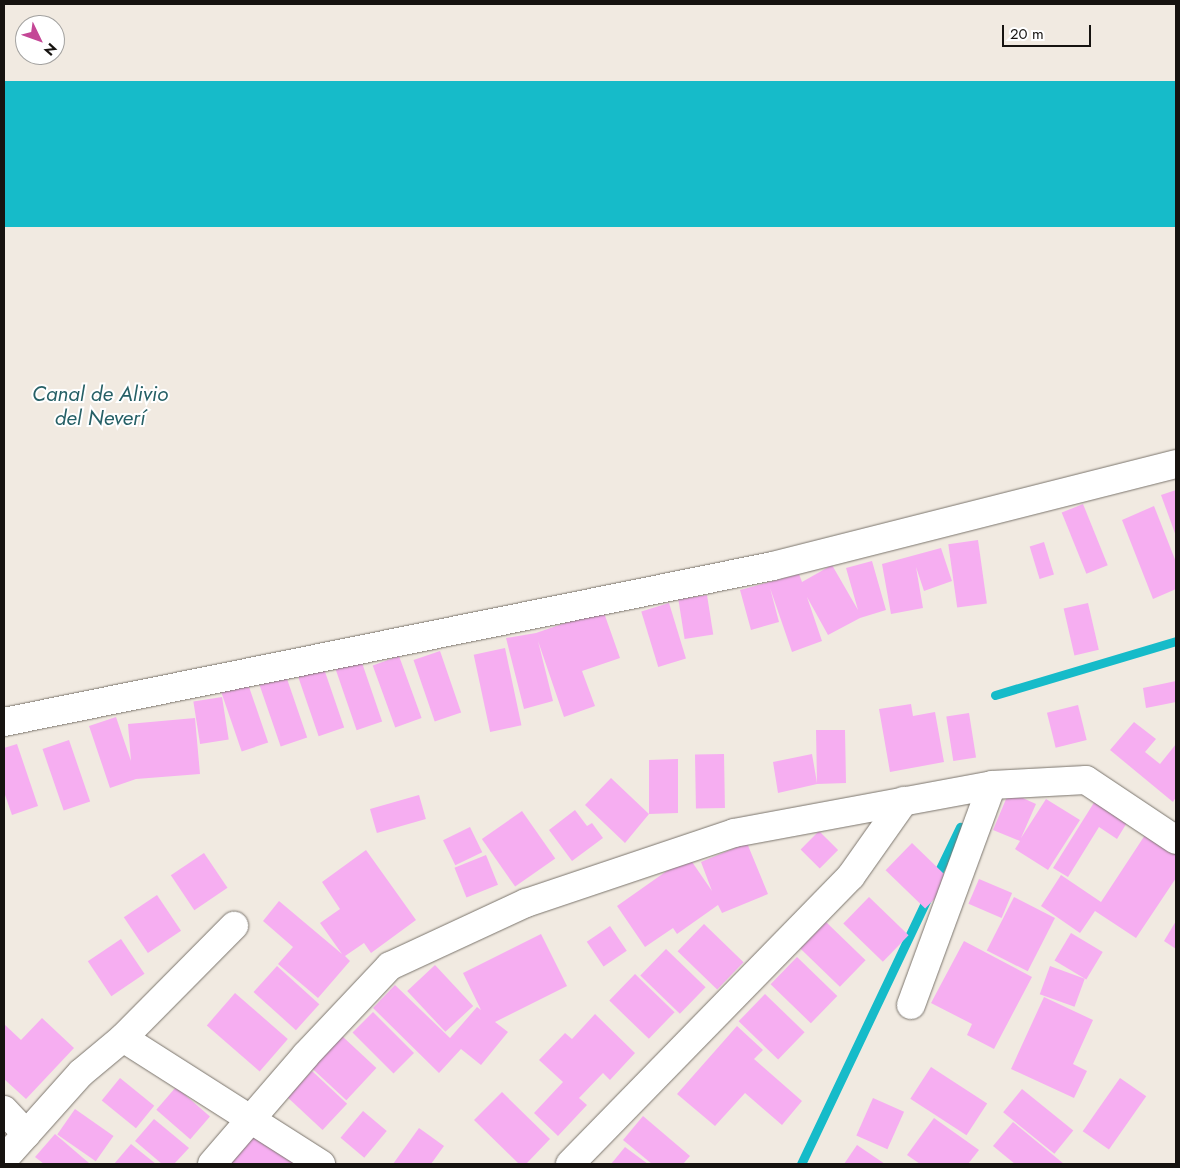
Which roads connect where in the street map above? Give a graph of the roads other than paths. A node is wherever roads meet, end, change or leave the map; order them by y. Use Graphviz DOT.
graph roads {
  1 [pos="1176,464"];
  2 [pos="4,722"];
  3 [pos="992,785"];
  4 [pos="904,801"];
  5 [pos="1176,840"];
  6 [pos="234,926"];
  7 [pos="911,1005"];
  8 [pos="122,1038"];
  9 [pos="4,1110"];
  10 [pos="250,1120"];
  11 [pos="26,1134"];
  12 [pos="4,1159"];
  13 [pos="212,1164"];
  14 [pos="321,1164"];
  15 [pos="570,1164"];
  1 -- 2 [label="street"];
  3 -- 4 [label="street"];
  3 -- 5 [label="street"];
  3 -- 7 [label="street"];
  4 -- 10 [label="street"];
  4 -- 15 [label="street"];
  6 -- 8 [label="street"];
  8 -- 10 [label="street"];
  8 -- 11 [label="street"];
  9 -- 11 [label="street"];
  10 -- 13 [label="street"];
  10 -- 14 [label="street"];
  11 -- 12 [label="street"];
}
